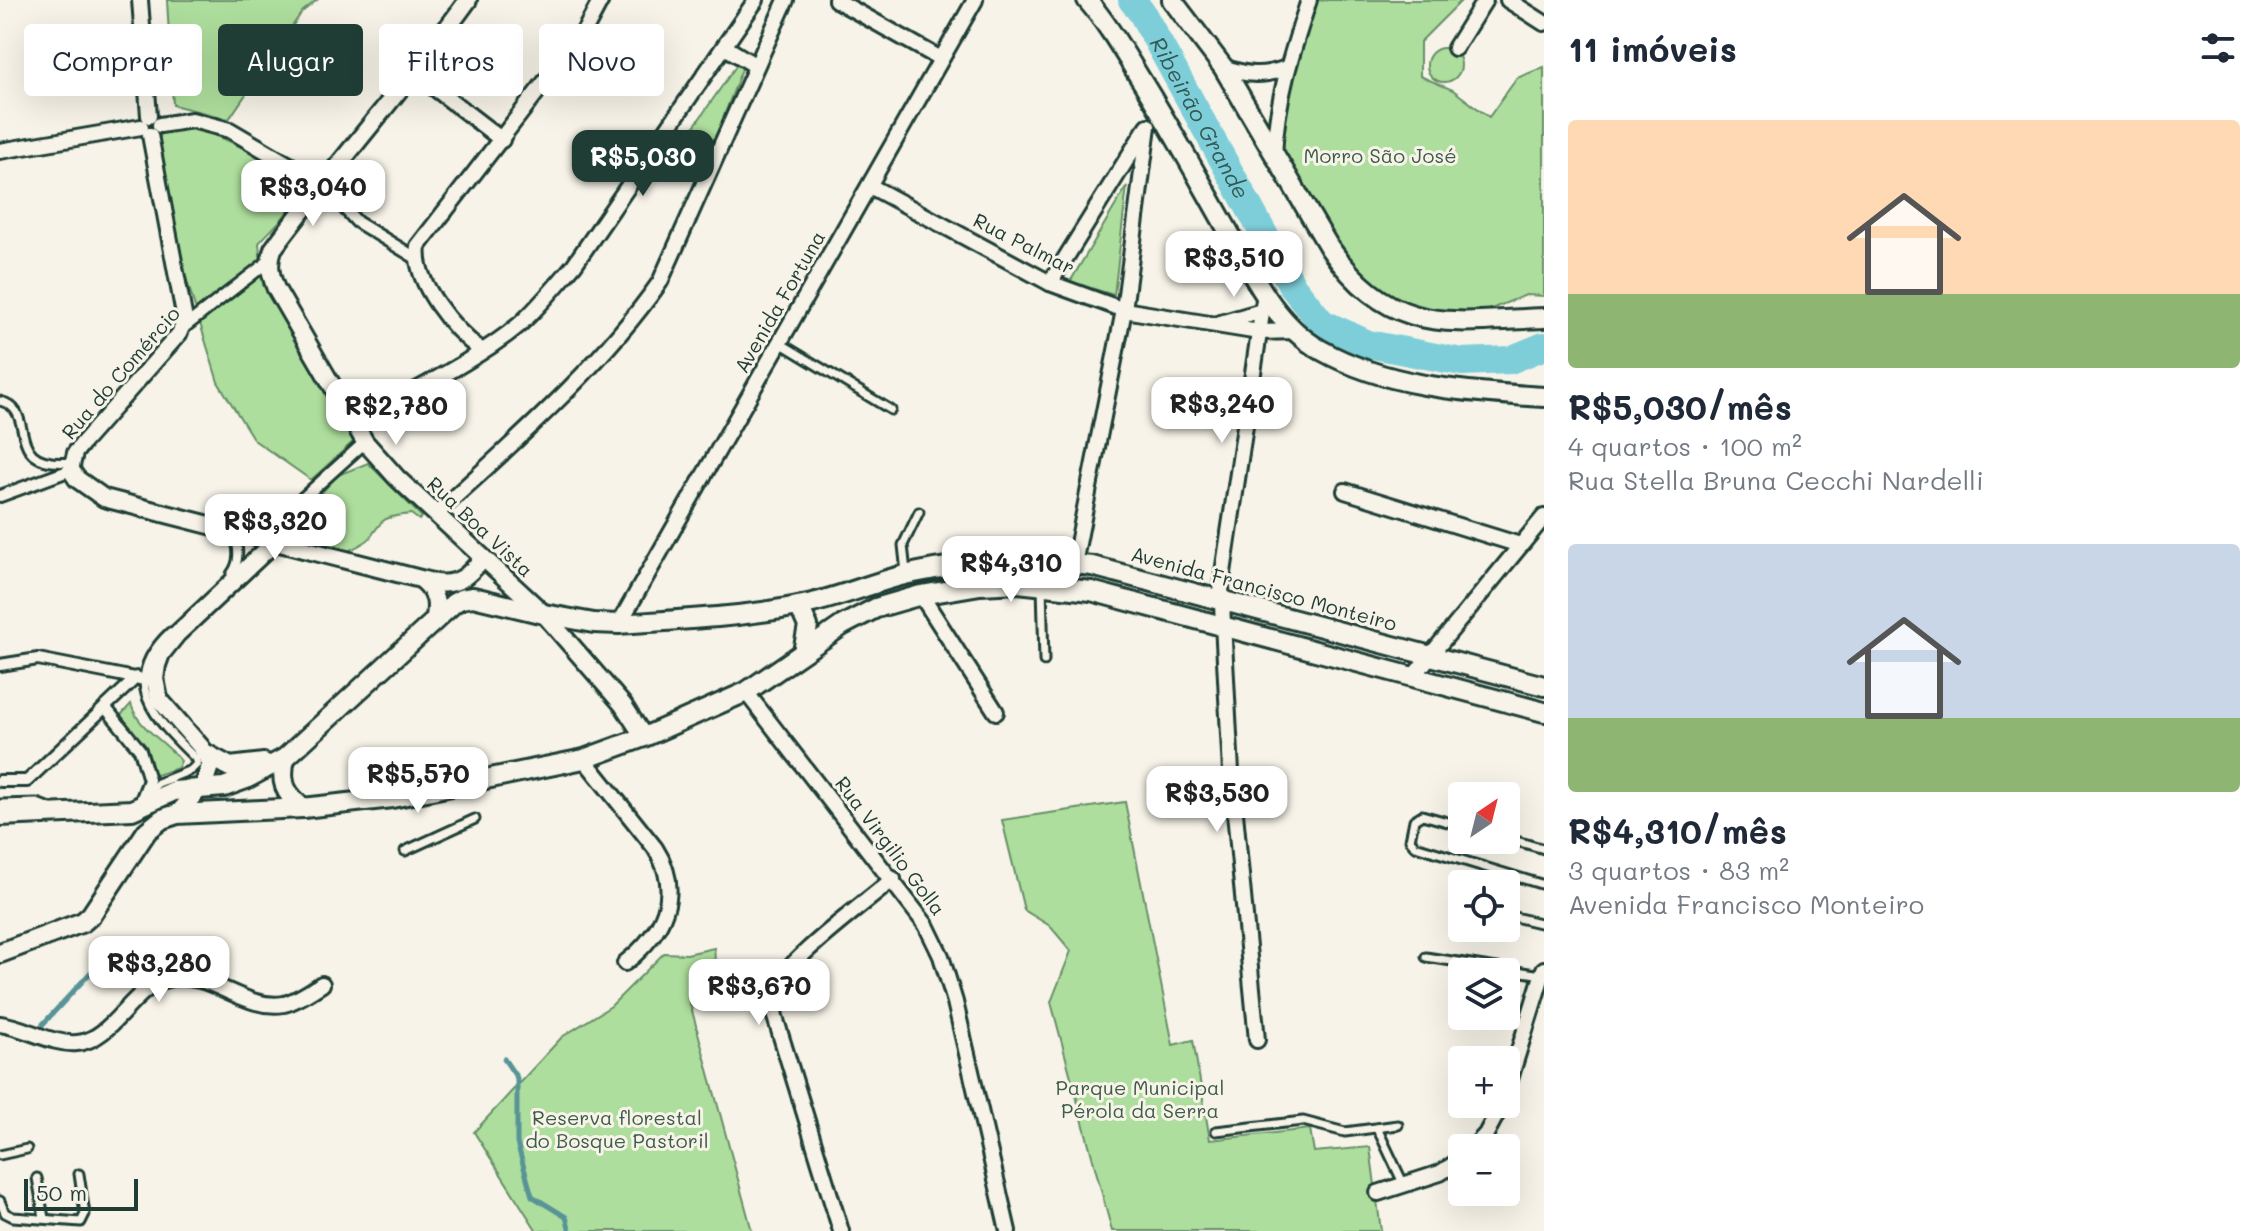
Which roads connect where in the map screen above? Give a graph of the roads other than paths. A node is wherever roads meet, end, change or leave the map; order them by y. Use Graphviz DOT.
graph roads {
  1 [pos="140,0"];
  2 [pos="468,0"];
  3 [pos="601,0"];
  4 [pos="756,0"];
  5 [pos="786,0"];
  6 [pos="836,0"];
  7 [pos="975,0"];
  8 [pos="1087,0"];
  9 [pos="1172,0"];
  10 [pos="1309,0"];
  11 [pos="1485,0"];
  12 [pos="1508,0"];
  13 [pos="1544,23"];
  14 [pos="451,24"];
  15 [pos="725,47"];
  16 [pos="1455,48"];
  17 [pos="941,59"];
  18 [pos="756,66"];
  19 [pos="1223,67"];
  20 [pos="1286,68"];
  21 [pos="396,96"];
  22 [pos="445,96"];
  23 [pos="150,126"];
  24 [pos="502,140"];
  25 [pos="0,151"];
  26 [pos="1274,156"];
  27 [pos="322,184"];
  28 [pos="870,186"];
  29 [pos="271,255"];
  30 [pos="416,258"];
  31 [pos="1050,283"];
  32 [pos="1263,302"];
  33 [pos="1124,310"];
  34 [pos="1544,318"];
  35 [pos="1216,324"];
  36 [pos="183,328"];
  37 [pos="1295,331"];
  38 [pos="1259,332"];
  39 [pos="780,343"];
  40 [pos="482,351"];
  41 [pos="1544,397"];
  42 [pos="0,401"];
  43 [pos="891,410"];
  44 [pos="354,425"];
  45 [pos="365,442"];
  46 [pos="72,466"];
  47 [pos="1345,491"];
  48 [pos="0,496"];
  49 [pos="919,512"];
  50 [pos="436,514"];
  51 [pos="1544,517"];
  52 [pos="232,531"];
  53 [pos="268,539"];
  54 [pos="1520,545"];
  55 [pos="483,558"];
  56 [pos="1074,564"];
  57 [pos="906,575"];
  58 [pos="422,580"];
  59 [pos="1041,584"];
  60 [pos="921,595"];
  61 [pos="1222,599"];
  62 [pos="799,606"];
  63 [pos="544,614"];
  64 [pos="434,622"];
  65 [pos="619,624"];
  66 [pos="1223,625"];
  67 [pos="803,652"];
  68 [pos="1428,656"];
  69 [pos="1044,661"];
  70 [pos="0,665"];
  71 [pos="141,678"];
  72 [pos="1412,678"];
  73 [pos="1544,686"];
  74 [pos="746,692"];
  75 [pos="105,707"];
  76 [pos="996,712"];
  77 [pos="1544,712"];
  78 [pos="644,737"];
  79 [pos="206,754"];
  80 [pos="584,759"];
  81 [pos="282,760"];
  82 [pos="0,781"];
  83 [pos="200,788"];
  84 [pos="142,798"];
  85 [pos="0,804"];
  86 [pos="303,808"];
  87 [pos="177,814"];
  88 [pos="0,816"];
  89 [pos="475,819"];
  90 [pos="1448,822"];
  91 [pos="1520,842"];
  92 [pos="1544,849"];
  93 [pos="405,851"];
  94 [pos="893,879"];
  95 [pos="1544,885"];
  96 [pos="1520,918"];
  97 [pos="1544,924"];
  98 [pos="0,953"];
  99 [pos="1426,957"];
  100 [pos="625,963"];
  101 [pos="1543,972"];
  102 [pos="322,984"];
  103 [pos="0,1024"];
  104 [pos="1257,1040"];
  105 [pos="1520,1047"];
  106 [pos="1398,1125"];
  107 [pos="1377,1128"];
  108 [pos="1216,1131"];
  109 [pos="27,1149"];
  110 [pos="0,1155"];
  111 [pos="1448,1168"];
  112 [pos="79,1174"];
  113 [pos="37,1178"];
  114 [pos="1404,1185"];
  115 [pos="1378,1193"];
  116 [pos="0,1201"];
  117 [pos="44,1218"];
  118 [pos="841,1231"];
  119 [pos="1008,1231"];
  1 -- 23 [label="street"];
  2 -- 14 [label="street"];
  3 -- 24 [label="street"];
  4 -- 15 [label="street"];
  5 -- 18 [label="street"];
  6 -- 17 [label="street"];
  7 -- 17 [label="street, Avenida Fortuna"];
  8 -- 32 [label="main road"];
  9 -- 19 [label="main road"];
  10 -- 20 [label="street"];
  11 -- 16 [label="street"];
  12 -- 13 [label="street"];
  15 -- 18 [label="street"];
  15 -- 40 [label="street"];
  17 -- 28 [label="street, Avenida Fortuna"];
  18 -- 50 [label="street"];
  19 -- 20 [label="street"];
  19 -- 26 [label="main road"];
  20 -- 26 [label="street"];
  21 -- 27 [label="street"];
  22 -- 24 [label="street"];
  23 -- 25 [label="street"];
  23 -- 27 [label="street"];
  23 -- 36 [label="street"];
  24 -- 30 [label="street"];
  26 -- 34 [label="main road"];
  27 -- 29 [label="street"];
  27 -- 30 [label="street"];
  28 -- 31 [label="street, Rua Palmar"];
  28 -- 39 [label="street, Avenida Fortuna"];
  29 -- 36 [label="street, Rua do Comércio"];
  29 -- 44 [label="street, Rua Boa Vista"];
  30 -- 40 [label="street"];
  31 -- 33 [label="street, Rua Palmar"];
  31 -- 33 [label="street"];
  32 -- 35 [label="street, Rua Palmar"];
  32 -- 37 [label="main road"];
  32 -- 38 [label="street"];
  33 -- 35 [label="street, Rua Palmar"];
  33 -- 56 [label="street"];
  35 -- 38 [label="street, Rua Palmar"];
  36 -- 46 [label="street, Rua do Comércio"];
  37 -- 38 [label="street, Rua Palmar"];
  37 -- 41 [label="main road"];
  38 -- 61 [label="street"];
  39 -- 43 [label="lane"];
  39 -- 65 [label="street, Avenida Fortuna"];
  40 -- 44 [label="street"];
  42 -- 46 [label="lane"];
  44 -- 45 [label="street, Rua Boa Vista"];
  45 -- 50 [label="street, Rua Boa Vista"];
  45 -- 53 [label="street"];
  46 -- 48 [label="street, Rua do Comércio"];
  46 -- 52 [label="street"];
  47 -- 54 [label="street"];
  49 -- 57 [label="lane"];
  50 -- 55 [label="street, Rua Boa Vista"];
  51 -- 54 [label="street"];
  52 -- 53 [label="street"];
  52 -- 71 [label="lane"];
  53 -- 58 [label="street"];
  53 -- 79 [label="street"];
  54 -- 68 [label="street"];
  55 -- 58 [label="street"];
  55 -- 63 [label="street, Rua Boa Vista"];
  56 -- 57 [label="main road, Avenida Francisco Monteiro"];
  56 -- 61 [label="main road, Avenida Francisco Monteiro"];
  57 -- 62 [label="main road, Avenida Francisco Monteiro"];
  58 -- 64 [label="street"];
  59 -- 60 [label="main road"];
  59 -- 66 [label="main road"];
  59 -- 69 [label="lane"];
  60 -- 67 [label="main road"];
  60 -- 76 [label="street"];
  61 -- 66 [label="street"];
  61 -- 68 [label="main road, Avenida Francisco Monteiro"];
  62 -- 65 [label="main road, Avenida Francisco Monteiro"];
  62 -- 67 [label="main road"];
  63 -- 64 [label="main road, Avenida Francisco Monteiro"];
  63 -- 65 [label="main road, Avenida Francisco Monteiro"];
  63 -- 78 [label="street, Rua Boa Vista"];
  64 -- 81 [label="main road"];
  66 -- 72 [label="main road"];
  66 -- 104 [label="street"];
  67 -- 74 [label="main road"];
  68 -- 72 [label="street"];
  68 -- 73 [label="main road, Avenida Francisco Monteiro"];
  70 -- 71 [label="street"];
  71 -- 75 [label="street"];
  71 -- 84 [label="lane"];
  72 -- 77 [label="main road"];
  74 -- 78 [label="main road"];
  74 -- 94 [label="street, Rua Virgilio Golla"];
  75 -- 82 [label="street"];
  75 -- 84 [label="street"];
  78 -- 80 [label="main road"];
  79 -- 81 [label="main road"];
  79 -- 83 [label="street"];
  80 -- 86 [label="main road"];
  80 -- 100 [label="street"];
  81 -- 83 [label="main road"];
  81 -- 86 [label="main road"];
  83 -- 87 [label="street"];
  83 -- 88 [label="main road"];
  84 -- 85 [label="lane"];
  86 -- 87 [label="main road"];
  87 -- 98 [label="main road"];
  89 -- 93 [label="lane"];
  90 -- 95 [label="lane"];
  91 -- 92 [label="lane"];
  94 -- 118 [label="street"];
  94 -- 119 [label="street, Rua Virgilio Golla"];
  96 -- 97 [label="lane"];
  99 -- 101 [label="lane"];
  101 -- 105 [label="street"];
  102 -- 103 [label="street"];
  106 -- 107 [label="lane"];
  107 -- 108 [label="lane"];
  107 -- 114 [label="lane"];
  109 -- 110 [label="lane"];
  111 -- 114 [label="street"];
  112 -- 117 [label="lane"];
  113 -- 117 [label="lane"];
  114 -- 115 [label="street"];
  116 -- 117 [label="lane"];
}
